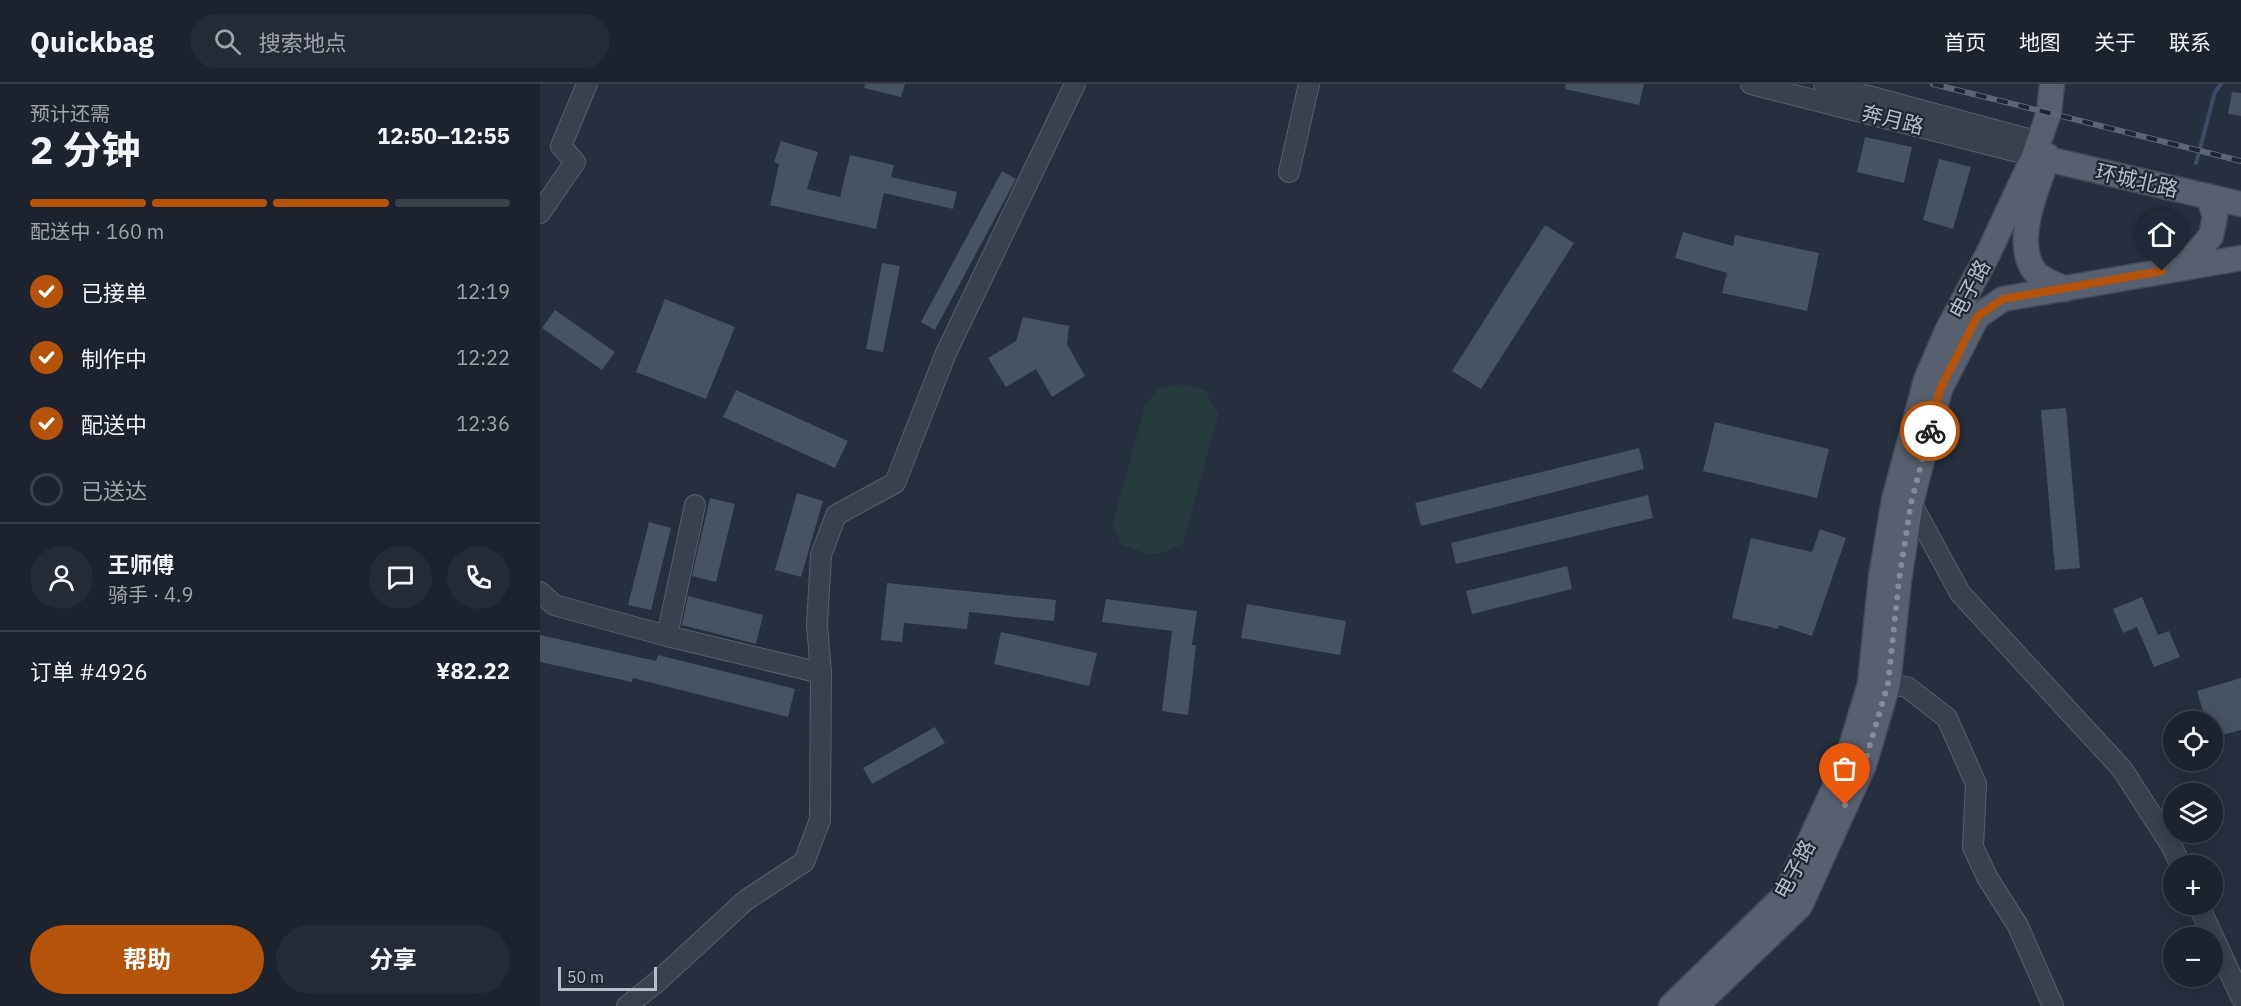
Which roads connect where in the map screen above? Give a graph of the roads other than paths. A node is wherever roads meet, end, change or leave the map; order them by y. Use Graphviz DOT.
graph roads {
  1 [pos="587,84"];
  2 [pos="1076,84"];
  3 [pos="1309,84"];
  4 [pos="1751,84"];
  5 [pos="1824,84"];
  6 [pos="2052,84"];
  7 [pos="2064,84"];
  8 [pos="2040,152"];
  9 [pos="2074,166"];
  10 [pos="1289,172"];
  11 [pos="2208,196"];
  12 [pos="2241,204"];
  13 [pos="2030,211"];
  14 [pos="540,213"];
  15 [pos="2241,258"];
  16 [pos="2182,267"];
  17 [pos="2065,289"];
  18 [pos="1911,503"];
  19 [pos="695,505"];
  20 [pos="540,591"];
  21 [pos="668,636"];
  22 [pos="821,673"];
  23 [pos="1888,684"];
  24 [pos="2176,855"];
  25 [pos="2203,915"];
  26 [pos="2241,997"];
  27 [pos="627,1006"];
  28 [pos="1671,1006"];
  29 [pos="1696,1006"];
  30 [pos="2054,1006"];
  1 -- 14 [label="street"];
  2 -- 22 [label="street"];
  3 -- 10 [label="street"];
  4 -- 8 [label="street, 奔月路"];
  5 -- 8 [label="street"];
  6 -- 8 [label="main road, 电子路"];
  7 -- 8 [label="main road, 电子路"];
  8 -- 9 [label="main road, 环城北路"];
  8 -- 13 [label="main road"];
  8 -- 28 [label="main road, 电子路"];
  9 -- 11 [label="main road, 环城北路"];
  9 -- 13 [label="main road"];
  11 -- 12 [label="main road, 环城北路"];
  11 -- 16 [label="main road"];
  13 -- 17 [label="main road"];
  15 -- 16 [label="main road, 电子路"];
  16 -- 17 [label="main road, 电子路"];
  17 -- 18 [label="main road, 电子路"];
  18 -- 23 [label="main road, 电子路"];
  18 -- 24 [label="street"];
  19 -- 21 [label="street"];
  20 -- 21 [label="street"];
  21 -- 22 [label="street"];
  22 -- 27 [label="street"];
  23 -- 29 [label="main road, 电子路"];
  23 -- 30 [label="street"];
  25 -- 26 [label="street"];
}
